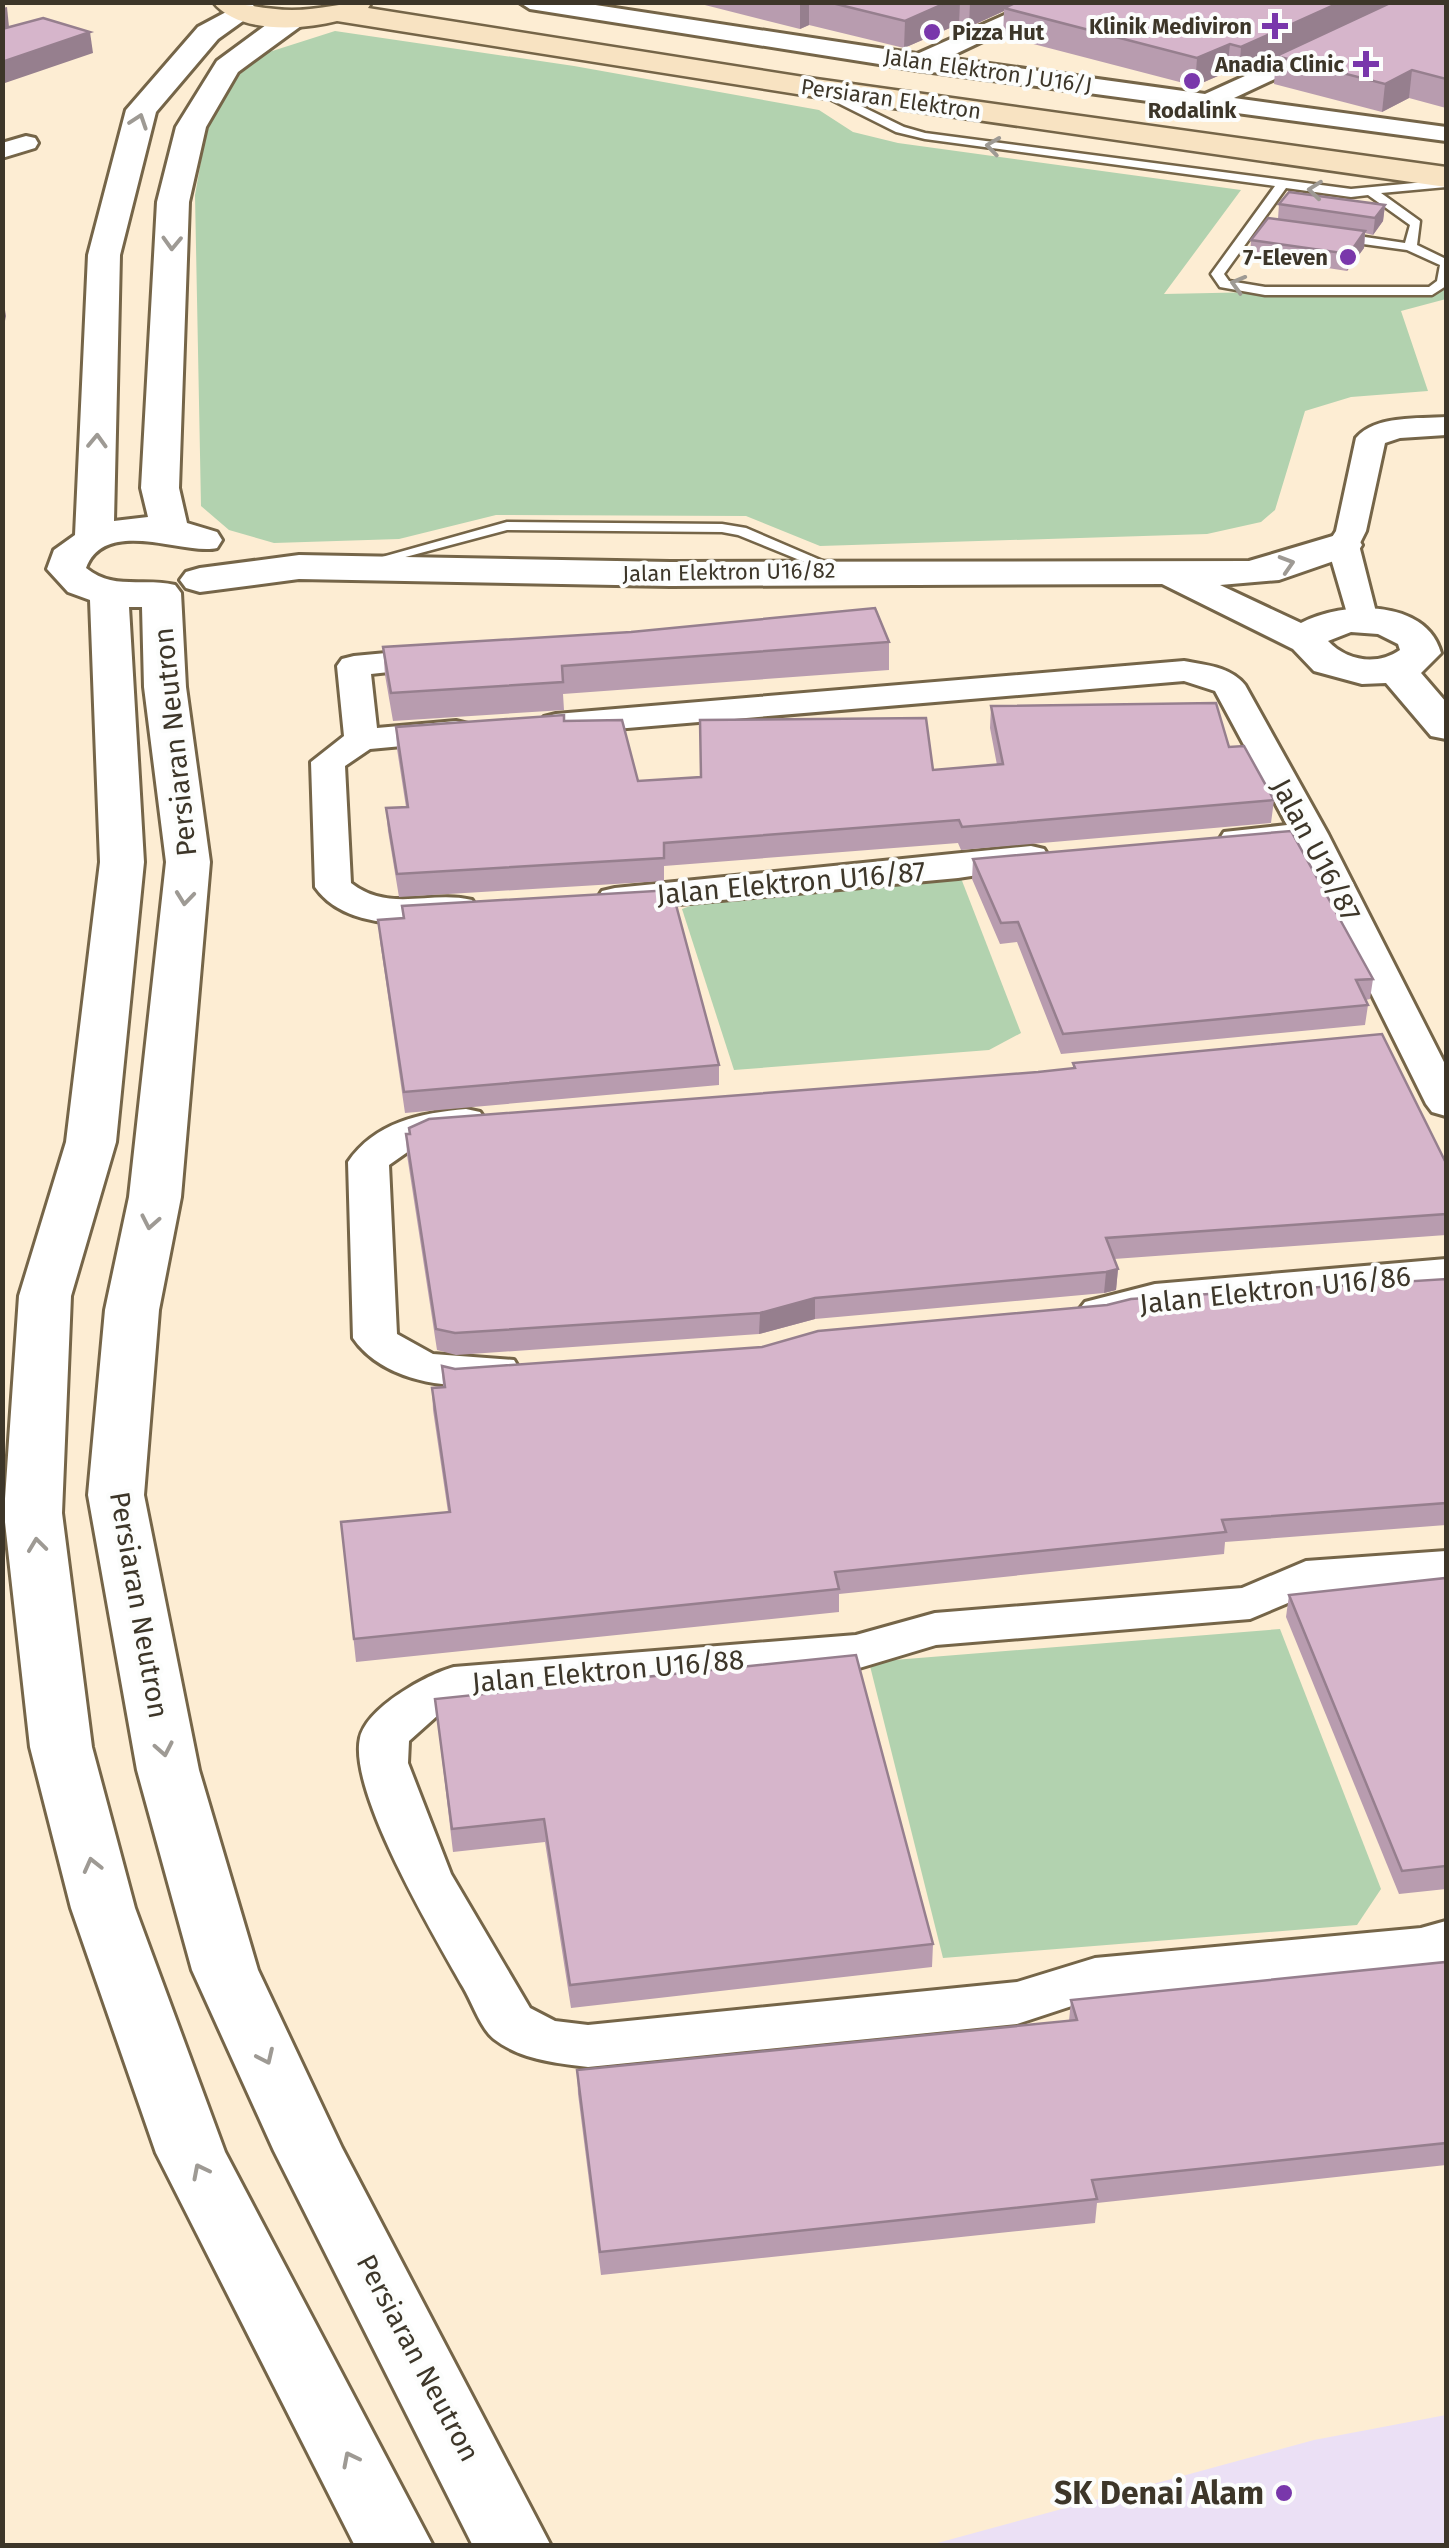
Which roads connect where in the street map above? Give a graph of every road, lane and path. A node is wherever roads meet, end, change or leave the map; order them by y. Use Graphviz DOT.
graph roads {
  1 [pos="400,2"];
  2 [pos="530,2"];
  3 [pos="699,2"];
  4 [pos="1054,2"];
  5 [pos="1428,2"];
  6 [pos="235,7"];
  7 [pos="347,7"];
  8 [pos="295,17"];
  9 [pos="656,23"];
  10 [pos="909,73"];
  11 [pos="816,88"];
  12 [pos="1209,101"];
  13 [pos="1446,134"];
  14 [pos="1446,159"];
  15 [pos="1446,180"];
  16 [pos="1280,186"];
  17 [pos="1370,191"];
  18 [pos="1253,224"];
  19 [pos="1273,227"];
  20 [pos="1332,236"];
  21 [pos="1410,247"];
  22 [pos="1446,264"];
  23 [pos="1446,426"];
  24 [pos="170,530"];
  25 [pos="1343,545"];
  26 [pos="156,571"];
  27 [pos="1159,574"];
  28 [pos="1332,628"];
  29 [pos="477,656"];
  30 [pos="1421,657"];
  31 [pos="641,682"];
  32 [pos="650,718"];
  33 [pos="1446,727"];
  34 [pos="362,740"];
  35 [pos="1310,834"];
  36 [pos="1195,844"];
  37 [pos="1061,854"];
  38 [pos="584,901"];
  39 [pos="489,906"];
  40 [pos="1411,1035"];
  41 [pos="1446,1104"];
  42 [pos="498,1119"];
  43 [pos="1446,1272"];
  44 [pos="1066,1314"];
  45 [pos="533,1368"];
  46 [pos="1446,1567"];
  47 [pos="1446,1941"];
  48 [pos="395,2546"];
  49 [pos="513,2546"];
  1 -- 10 [label="main road, Persiaran Elektron"];
  2 -- 9 [label="street, Jalan Elektron J U16/J"];
  3 -- 9 [label="street"];
  4 -- 10 [label="street"];
  5 -- 12 [label="street"];
  6 -- 8 [label="main road, Persiaran Elektron"];
  26 -- 6 [label="street, Persiaran Neutron, one-way"];
  7 -- 8 [label="main road, Persiaran Elektron"];
  7 -- 11 [label="main road, Persiaran Elektron"];
  8 -- 24 [label="street, one-way"];
  9 -- 10 [label="street, Jalan Elektron J U16/J"];
  10 -- 12 [label="street, Jalan Elektron J U16/J"];
  10 -- 14 [label="main road, Persiaran Elektron"];
  11 -- 15 [label="main road, Persiaran Elektron"];
  16 -- 11 [label="lane, one-way"];
  12 -- 13 [label="street, Jalan Elektron J U16/J"];
  15 -- 17 [label="lane"];
  17 -- 16 [label="lane, one-way"];
  16 -- 18 [label="lane"];
  17 -- 21 [label="lane"];
  18 -- 19 [label="lane"];
  22 -- 18 [label="lane, one-way"];
  20 -- 21 [label="lane"];
  21 -- 22 [label="lane"];
  23 -- 25 [label="street"];
  24 -- 26 [label="street"];
  24 -- 26 [label="street"];
  27 -- 25 [label="street, Jalan Elektron U16/82, one-way"];
  25 -- 28 [label="street"];
  26 -- 27 [label="street, Jalan Elektron U16/82"];
  48 -- 26 [label="street, Persiaran Neutron, one-way"];
  26 -- 49 [label="street, Persiaran Neutron, one-way"];
  27 -- 28 [label="street"];
  28 -- 30 [label="street"];
  28 -- 30 [label="street"];
  29 -- 34 [label="street"];
  30 -- 33 [label="street"];
  31 -- 32 [label="street"];
  32 -- 34 [label="street"];
  32 -- 35 [label="street, Jalan U16/87"];
  34 -- 39 [label="street"];
  35 -- 36 [label="street"];
  35 -- 40 [label="street, Jalan U16/87"];
  37 -- 38 [label="street, Jalan Elektron U16/87"];
  40 -- 41 [label="street"];
  42 -- 45 [label="street"];
  43 -- 44 [label="street, Jalan Elektron U16/86"];
  46 -- 47 [label="street, Jalan Elektron U16/88"];
}
